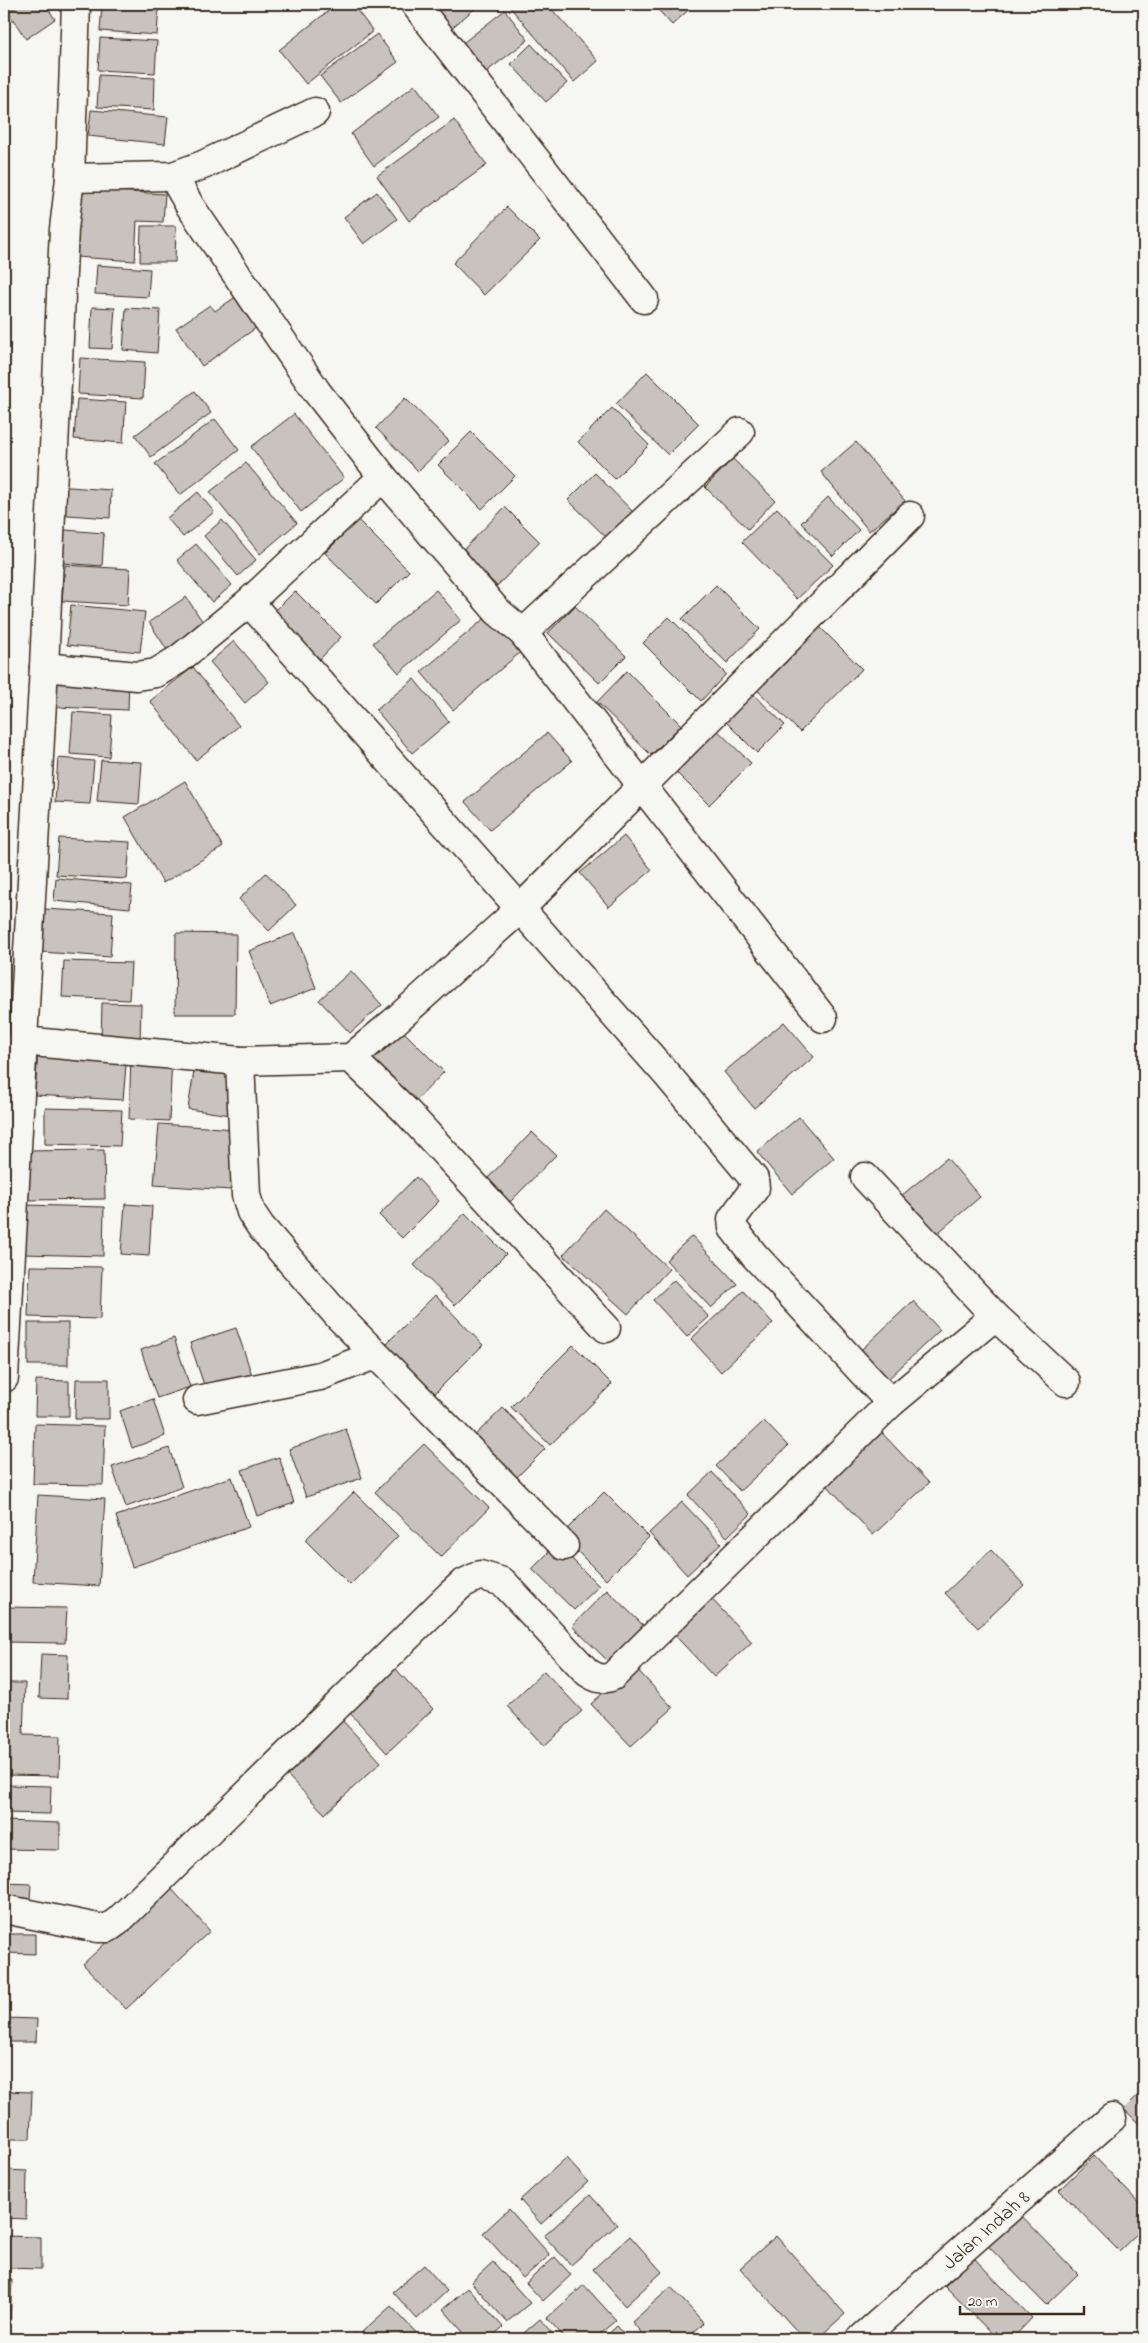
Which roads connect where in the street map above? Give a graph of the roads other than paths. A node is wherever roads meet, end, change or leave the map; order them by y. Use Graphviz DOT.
graph roads {
  1 [pos="76,4"];
  2 [pos="415,4"];
  3 [pos="315,112"];
  4 [pos="173,176"];
  5 [pos="70,178"];
  6 [pos="644,299"];
  7 [pos="740,432"];
  8 [pos="383,477"];
  9 [pos="910,516"];
  10 [pos="249,602"];
  11 [pos="523,632"];
  12 [pos="44,667"];
  13 [pos="643,785"];
  14 [pos="521,908"];
  15 [pos="823,1018"];
  16 [pos="16,1058"];
  17 [pos="351,1058"];
  18 [pos="240,1061"];
  19 [pos="865,1176"];
  20 [pos="995,1316"];
  21 [pos="606,1328"];
  22 [pos="375,1355"];
  23 [pos="4,1378"];
  24 [pos="1066,1382"];
  25 [pos="198,1400"];
  26 [pos="891,1403"];
  27 [pos="564,1546"];
  28 [pos="4,1909"];
  29 [pos="1112,2118"];
  30 [pos="861,2339"];
  1 -- 5 [label="street"];
  2 -- 6 [label="street"];
  3 -- 4 [label="street"];
  4 -- 5 [label="street"];
  4 -- 8 [label="street"];
  5 -- 12 [label="street"];
  7 -- 11 [label="street"];
  8 -- 10 [label="street"];
  8 -- 11 [label="street"];
  9 -- 13 [label="street"];
  10 -- 12 [label="street"];
  10 -- 14 [label="street"];
  11 -- 13 [label="street"];
  12 -- 16 [label="street"];
  13 -- 14 [label="street"];
  13 -- 15 [label="street"];
  14 -- 17 [label="street"];
  14 -- 26 [label="street"];
  16 -- 18 [label="street"];
  16 -- 23 [label="street"];
  17 -- 18 [label="street"];
  17 -- 21 [label="street"];
  18 -- 22 [label="street"];
  19 -- 20 [label="street"];
  20 -- 24 [label="street"];
  20 -- 26 [label="street"];
  22 -- 25 [label="street"];
  22 -- 27 [label="street"];
  26 -- 28 [label="street"];
  29 -- 30 [label="street, Jalan Indah 8"];
}
